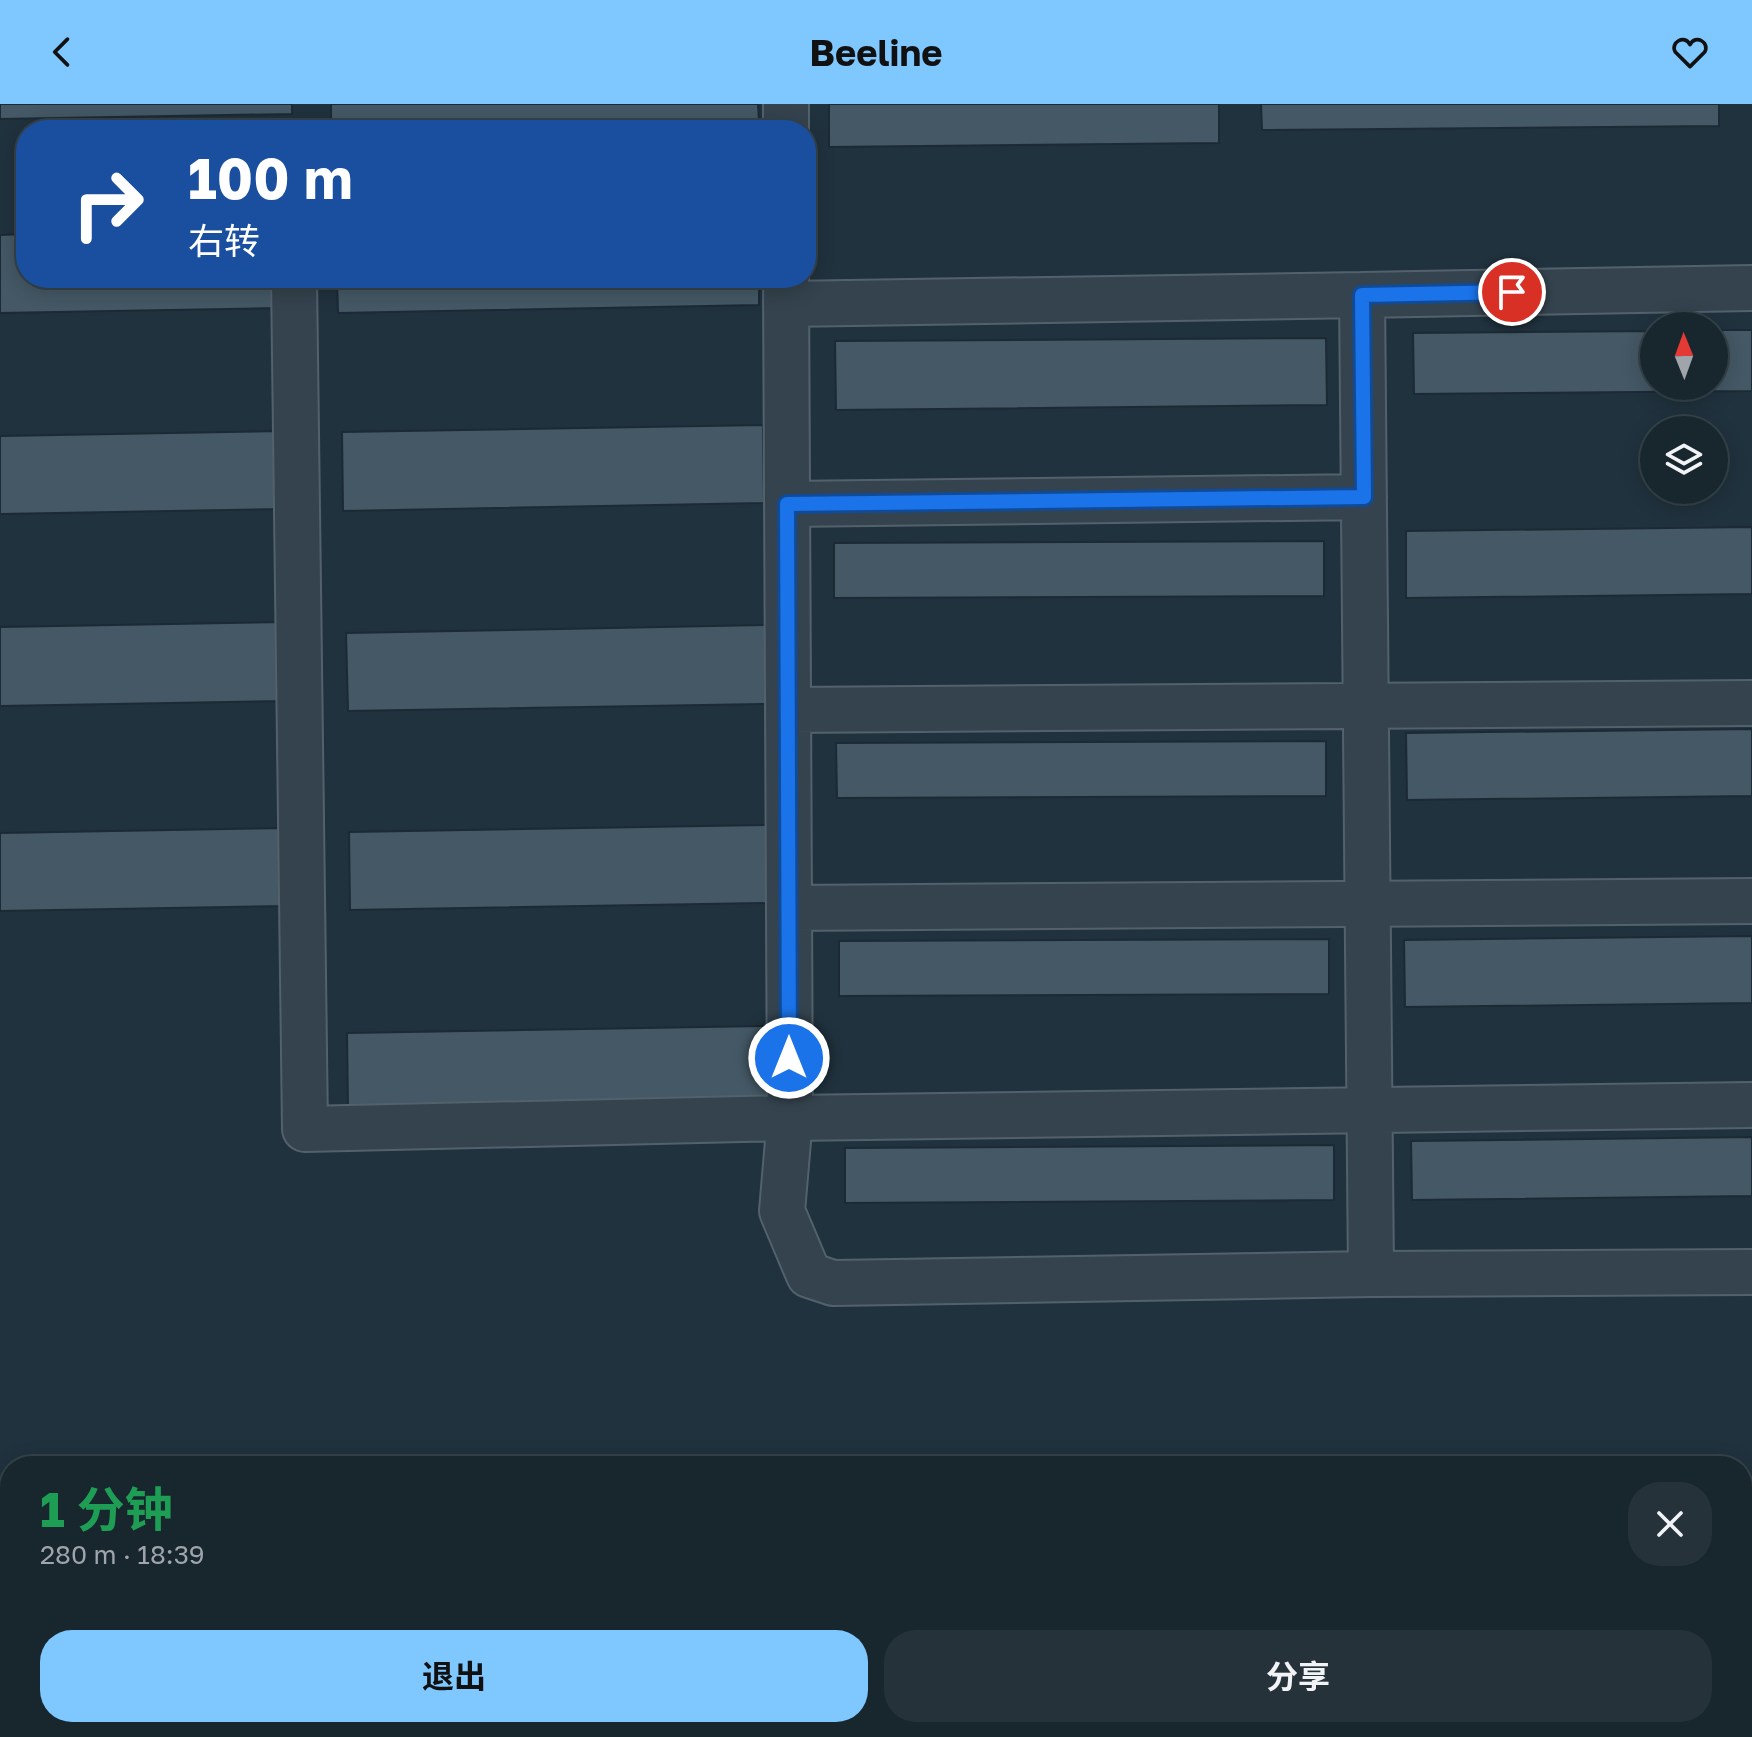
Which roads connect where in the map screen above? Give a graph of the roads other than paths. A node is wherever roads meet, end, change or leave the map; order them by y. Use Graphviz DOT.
graph roads {
  1 [pos="294,288"];
  2 [pos="1752,288"];
  3 [pos="786,291"];
  4 [pos="1362,295"];
  5 [pos="1364,497"];
  6 [pos="787,504"];
  7 [pos="1752,703"];
  8 [pos="1366,706"];
  9 [pos="788,710"];
  10 [pos="1752,901"];
  11 [pos="1368,904"];
  12 [pos="789,908"];
  13 [pos="1752,1105"];
  14 [pos="1370,1110"];
  15 [pos="790,1118"];
  16 [pos="1752,1272"];
  17 [pos="1371,1274"];
  1 -- 15 [label="street"];
  2 -- 4 [label="street"];
  3 -- 4 [label="street"];
  3 -- 6 [label="street"];
  4 -- 5 [label="street"];
  5 -- 6 [label="street"];
  5 -- 8 [label="street"];
  6 -- 9 [label="street"];
  7 -- 8 [label="street"];
  8 -- 9 [label="street"];
  8 -- 11 [label="street"];
  9 -- 12 [label="street"];
  10 -- 11 [label="street"];
  11 -- 12 [label="street"];
  11 -- 14 [label="street"];
  12 -- 15 [label="street"];
  13 -- 14 [label="street"];
  14 -- 15 [label="street"];
  14 -- 17 [label="street"];
  15 -- 17 [label="street"];
  16 -- 17 [label="street"];
}
